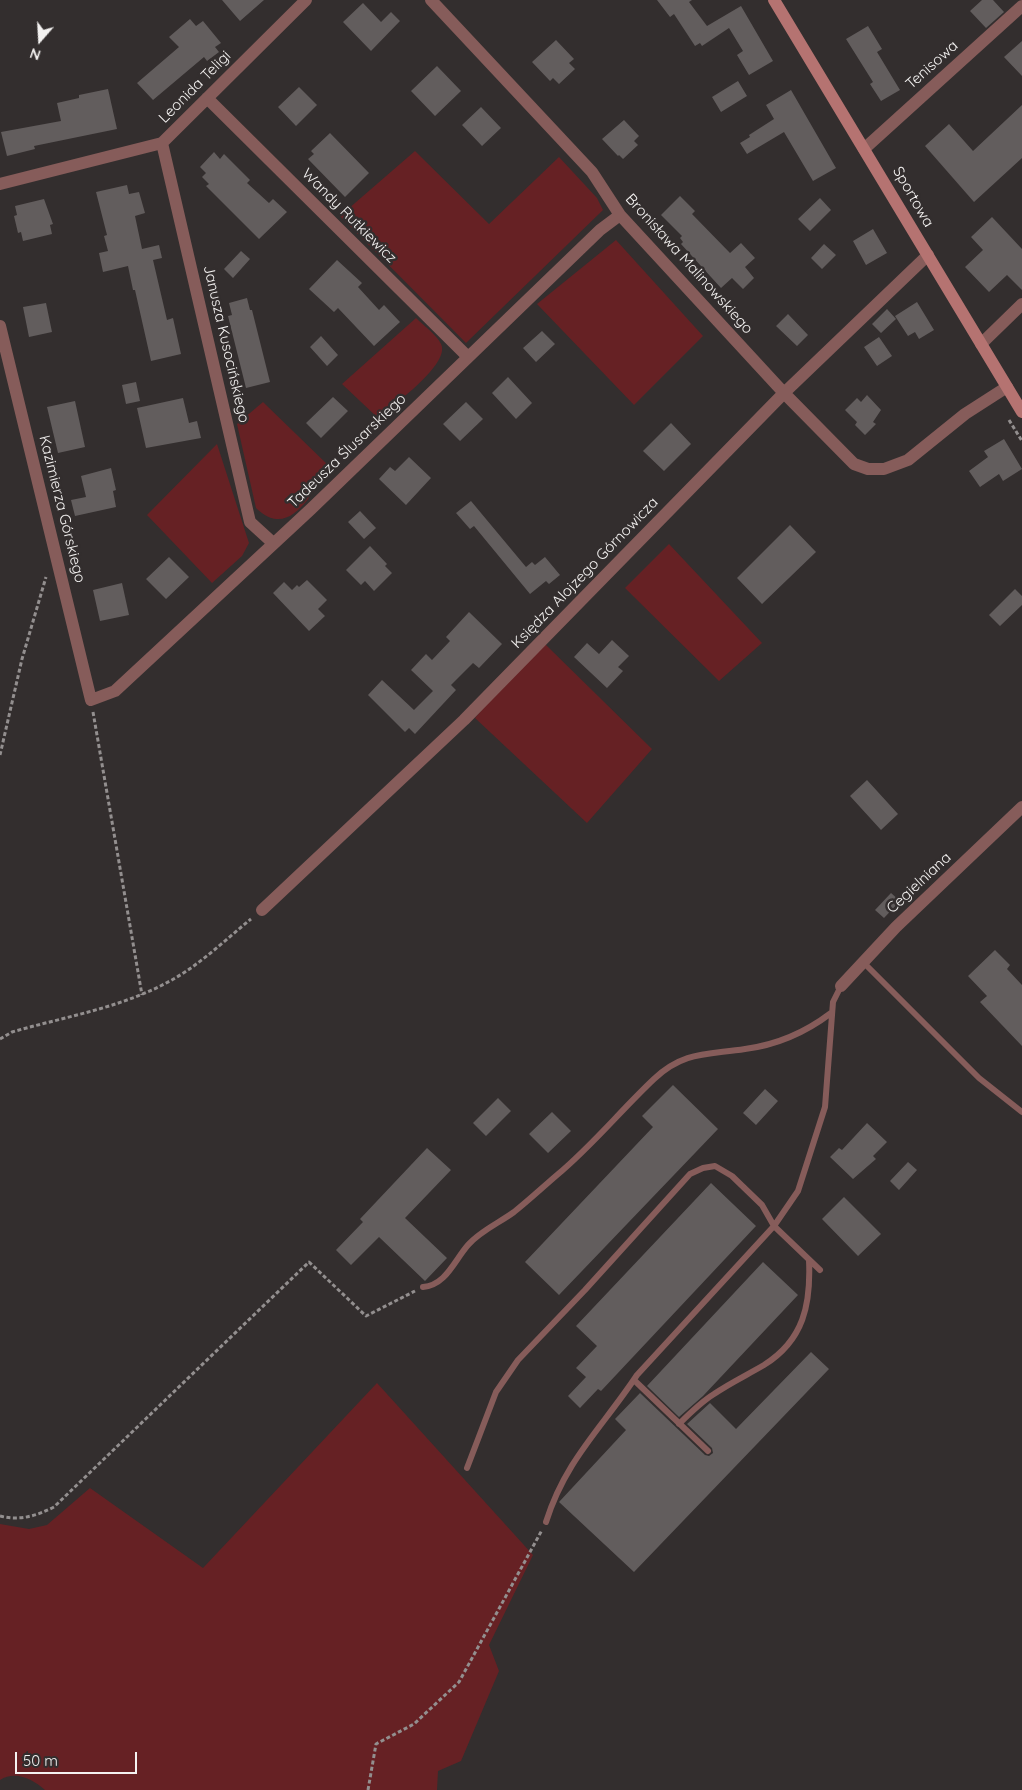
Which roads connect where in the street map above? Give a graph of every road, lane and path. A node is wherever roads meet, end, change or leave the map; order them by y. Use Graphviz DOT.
graph roads {
  1 [pos="306,0"];
  2 [pos="431,0"];
  3 [pos="774,0"];
  4 [pos="1022,6"];
  5 [pos="207,98"];
  6 [pos="162,143"];
  7 [pos="864,149"];
  8 [pos="0,184"];
  9 [pos="620,215"];
  10 [pos="928,255"];
  11 [pos="1022,304"];
  12 [pos="0,326"];
  13 [pos="981,344"];
  14 [pos="468,357"];
  15 [pos="1007,387"];
  16 [pos="784,393"];
  17 [pos="1022,412"];
  18 [pos="272,543"];
  19 [pos="48,570"];
  20 [pos="90,700"];
  21 [pos="0,755"];
  22 [pos="1022,807"];
  23 [pos="262,910"];
  24 [pos="863,962"];
  25 [pos="841,986"];
  26 [pos="142,995"];
  27 [pos="831,1013"];
  28 [pos="0,1039"];
  29 [pos="1022,1112"];
  30 [pos="774,1226"];
  31 [pos="809,1260"];
  32 [pos="820,1270"];
  33 [pos="423,1287"];
  34 [pos="634,1380"];
  35 [pos="679,1424"];
  36 [pos="708,1451"];
  37 [pos="466,1468"];
  38 [pos="0,1516"];
  39 [pos="546,1522"];
  40 [pos="368,1790"];
  1 -- 5 [label="street, Leonida Teligi"];
  2 -- 9 [label="street, Bronisława Malinowskiego"];
  3 -- 7 [label="street, Sportowa"];
  4 -- 7 [label="street, Tenisowa"];
  5 -- 6 [label="street, Leonida Teligi"];
  5 -- 14 [label="street, Wandy Rutkiewicz"];
  6 -- 8 [label="street, Leonida Teligi"];
  6 -- 18 [label="street, Janusza Kusocińskiego"];
  7 -- 10 [label="street, Sportowa"];
  9 -- 14 [label="street, Tadeusza Ślusarskiego"];
  9 -- 16 [label="street, Bronisława Malinowskiego"];
  10 -- 13 [label="street, Sportowa"];
  10 -- 16 [label="street, Księdza Alojzego Górnowicza"];
  11 -- 13 [label="street"];
  12 -- 20 [label="street, Kazimierza Górskiego"];
  13 -- 15 [label="street, Sportowa"];
  14 -- 18 [label="street, Tadeusza Ślusarskiego"];
  15 -- 16 [label="street, Bronisława Malinowskiego"];
  15 -- 17 [label="street, Sportowa"];
  16 -- 23 [label="street, Księdza Alojzego Górnowicza"];
  18 -- 20 [label="street, Tadeusza Ślusarskiego"];
  19 -- 21 [label="path"];
  20 -- 26 [label="path"];
  22 -- 24 [label="street, Cegielniana"];
  23 -- 26 [label="path"];
  24 -- 25 [label="street, Cegielniana"];
  24 -- 29 [label="lane"];
  25 -- 27 [label="lane"];
  26 -- 28 [label="path"];
  27 -- 30 [label="lane"];
  27 -- 33 [label="lane"];
  30 -- 31 [label="lane"];
  30 -- 34 [label="lane"];
  30 -- 37 [label="lane"];
  31 -- 32 [label="lane"];
  31 -- 35 [label="lane"];
  33 -- 38 [label="path"];
  34 -- 35 [label="lane"];
  34 -- 39 [label="lane"];
  35 -- 36 [label="lane"];
  39 -- 40 [label="path"];
}
